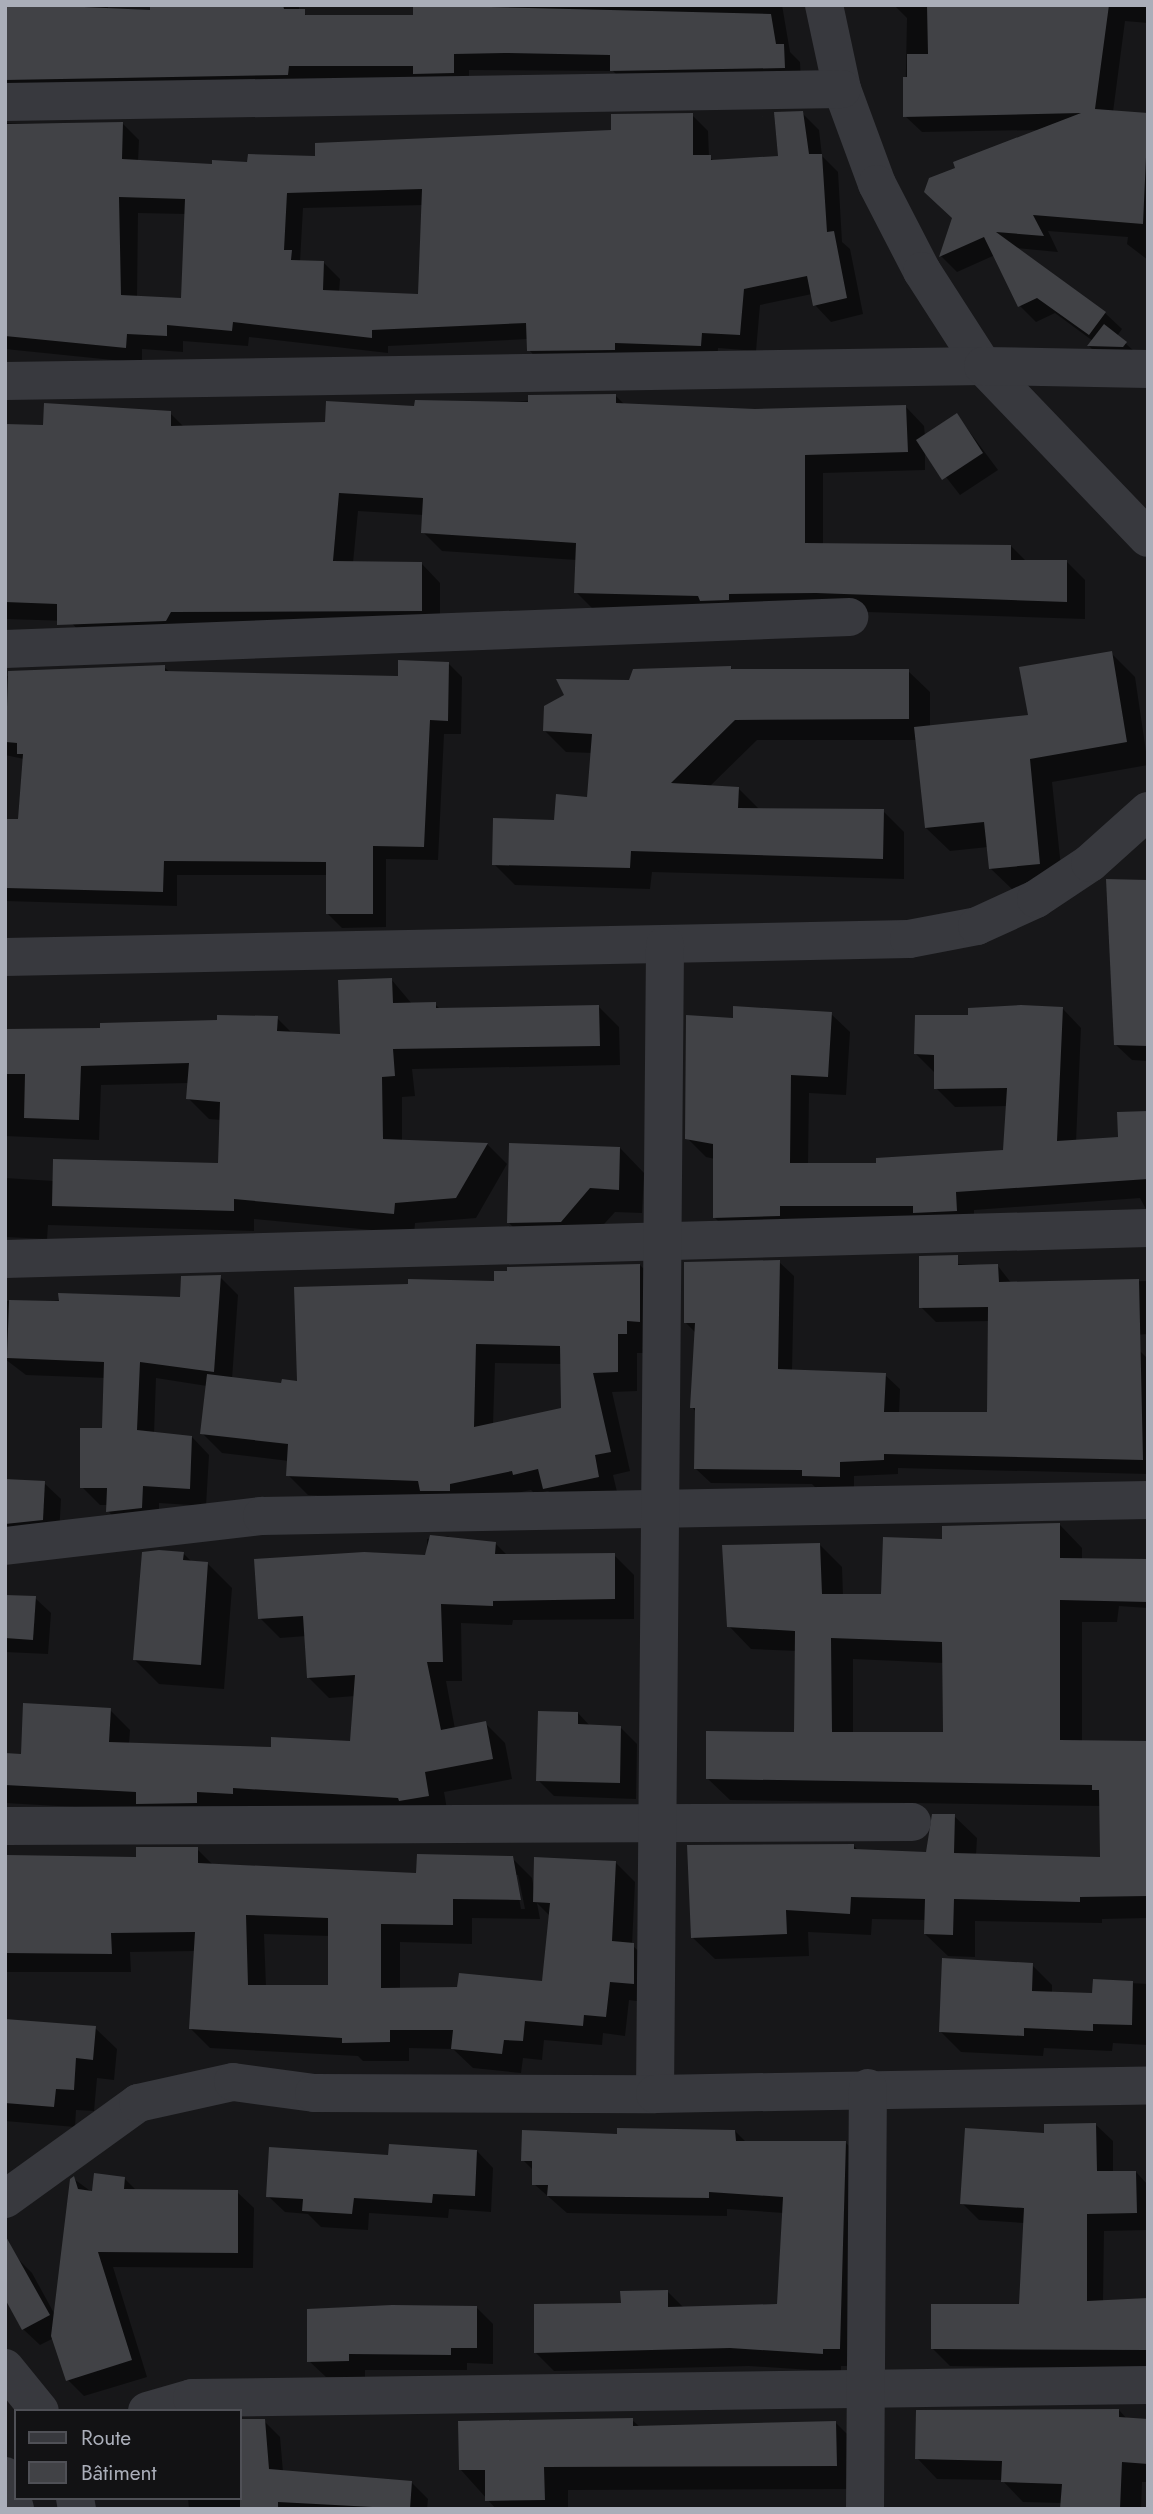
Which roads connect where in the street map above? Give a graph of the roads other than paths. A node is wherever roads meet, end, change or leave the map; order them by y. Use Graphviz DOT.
graph roads {
  1 [pos="824,5"];
  2 [pos="842,89"];
  3 [pos="5,102"];
  4 [pos="983,366"];
  5 [pos="1148,369"];
  6 [pos="5,381"];
  7 [pos="1148,538"];
  8 [pos="849,617"];
  9 [pos="5,649"];
  10 [pos="1148,811"];
  11 [pos="665,945"];
  12 [pos="5,957"];
  13 [pos="1148,1228"];
  14 [pos="660,1242"];
  15 [pos="5,1259"];
  16 [pos="1148,1500"];
  17 [pos="661,1510"];
  18 [pos="5,1546"];
  19 [pos="658,1821"];
  20 [pos="912,1822"];
  21 [pos="5,1826"];
  22 [pos="1148,2085"];
  23 [pos="868,2088"];
  24 [pos="655,2094"];
  25 [pos="5,2199"];
  26 [pos="5,2368"];
  27 [pos="1148,2385"];
  28 [pos="867,2390"];
  29 [pos="38,2409"];
  30 [pos="154,2409"];
  31 [pos="5,2476"];
  32 [pos="15,2509"];
  33 [pos="865,2509"];
  1 -- 2 [label="street"];
  2 -- 3 [label="street"];
  2 -- 4 [label="street"];
  4 -- 5 [label="street"];
  4 -- 6 [label="street"];
  4 -- 7 [label="street"];
  8 -- 9 [label="street"];
  10 -- 11 [label="street"];
  11 -- 12 [label="street"];
  11 -- 14 [label="street"];
  13 -- 14 [label="street"];
  14 -- 15 [label="street"];
  14 -- 17 [label="street"];
  16 -- 17 [label="street"];
  17 -- 18 [label="street"];
  17 -- 19 [label="street"];
  19 -- 20 [label="street"];
  19 -- 21 [label="street"];
  19 -- 24 [label="street"];
  22 -- 23 [label="street"];
  23 -- 24 [label="street"];
  23 -- 28 [label="street"];
  24 -- 25 [label="street"];
  26 -- 29 [label="street"];
  27 -- 28 [label="street"];
  28 -- 30 [label="street"];
  28 -- 33 [label="street"];
  31 -- 32 [label="street"];
}
